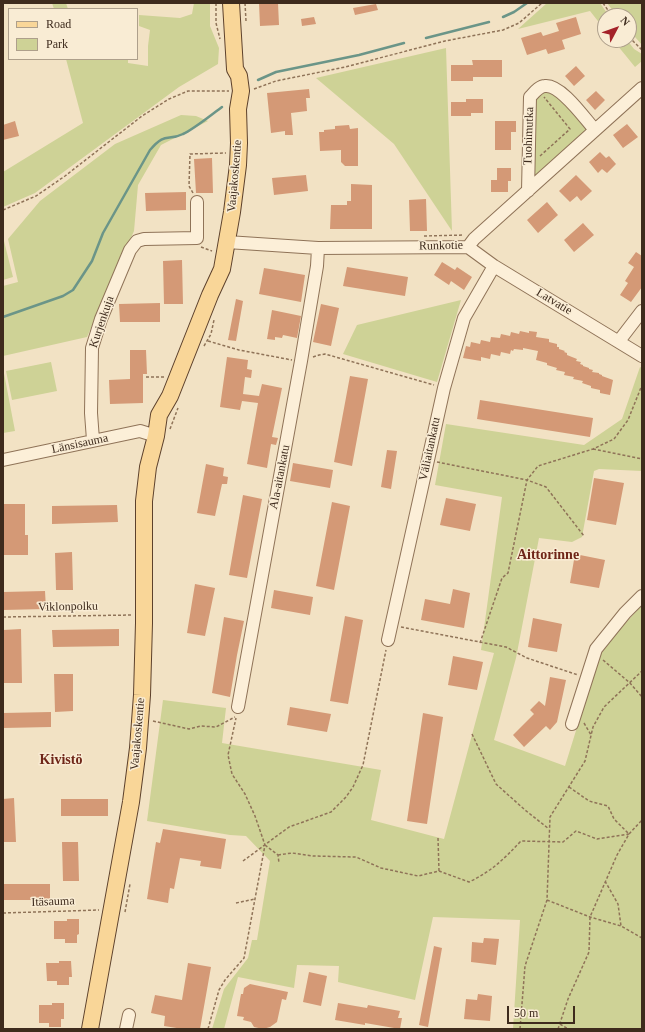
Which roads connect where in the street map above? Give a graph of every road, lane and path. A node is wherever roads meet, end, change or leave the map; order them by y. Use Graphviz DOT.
graph roads {
  1 [pos="231,3"];
  2 [pos="542,3"];
  3 [pos="642,88"];
  4 [pos="538,89"];
  5 [pos="228,90"];
  6 [pos="249,90"];
  7 [pos="595,130"];
  8 [pos="228,153"];
  9 [pos="529,166"];
  10 [pos="528,191"];
  11 [pos="197,202"];
  12 [pos="3,210"];
  13 [pos="200,247"];
  14 [pos="221,247"];
  15 [pos="468,247"];
  16 [pos="318,248"];
  17 [pos="494,266"];
  18 [pos="642,311"];
  19 [pos="207,341"];
  20 [pos="619,341"];
  21 [pos="642,356"];
  22 [pos="301,361"];
  23 [pos="146,377"];
  24 [pos="165,377"];
  25 [pos="642,385"];
  26 [pos="444,388"];
  27 [pos="156,436"];
  28 [pos="93,440"];
  29 [pos="593,450"];
  30 [pos="642,459"];
  31 [pos="3,460"];
  32 [pos="428,460"];
  33 [pos="526,480"];
  34 [pos="584,536"];
  35 [pos="642,596"];
  36 [pos="134,616"];
  37 [pos="3,617"];
  38 [pos="391,626"];
  39 [pos="388,640"];
  40 [pos="480,643"];
  41 [pos="594,652"];
  42 [pos="642,671"];
  43 [pos="586,678"];
  44 [pos="630,683"];
  45 [pos="642,697"];
  46 [pos="237,712"];
  47 [pos="153,721"];
  48 [pos="572,724"];
  49 [pos="472,734"];
  50 [pos="569,787"];
  51 [pos="642,820"];
  52 [pos="549,829"];
  53 [pos="629,834"];
  54 [pos="438,838"];
  55 [pos="549,842"];
  56 [pos="266,844"];
  57 [pos="278,855"];
  58 [pos="243,861"];
  59 [pos="279,862"];
  60 [pos="439,870"];
  61 [pos="606,882"];
  62 [pos="255,899"];
  63 [pos="547,900"];
  64 [pos="236,903"];
  65 [pos="103,910"];
  66 [pos="3,913"];
  67 [pos="590,917"];
  68 [pos="621,926"];
  69 [pos="642,938"];
  70 [pos="129,1015"];
  71 [pos="560,1024"];
  72 [pos="90,1029"];
  73 [pos="126,1029"];
  74 [pos="208,1029"];
  75 [pos="520,1029"];
  76 [pos="558,1029"];
  77 [pos="568,1029"];
  1 -- 14 [label="main road, Vaajakoskentie"];
  2 -- 6 [label="path"];
  3 -- 7 [label="street, Runkotie"];
  4 -- 7 [label="street"];
  4 -- 9 [label="street, Tuohimutka"];
  4 -- 9 [label="path"];
  5 -- 12 [label="path"];
  7 -- 10 [label="street, Runkotie"];
  8 -- 11 [label="path"];
  9 -- 10 [label="street, Tuohimutka"];
  10 -- 15 [label="street, Runkotie"];
  11 -- 28 [label="street, Kurjenkuja"];
  13 -- 14 [label="path"];
  14 -- 16 [label="street, Runkotie"];
  14 -- 27 [label="main road, Vaajakoskentie"];
  15 -- 16 [label="street, Runkotie"];
  15 -- 17 [label="street, Latvatie"];
  16 -- 22 [label="street, Ala-aitankatu"];
  17 -- 20 [label="street, Latvatie"];
  17 -- 26 [label="street, Väliaitankatu"];
  18 -- 20 [label="street"];
  19 -- 22 [label="path"];
  20 -- 21 [label="street, Latvatie"];
  22 -- 26 [label="path"];
  22 -- 46 [label="street, Ala-aitankatu"];
  23 -- 24 [label="path"];
  25 -- 29 [label="path"];
  26 -- 32 [label="street, Väliaitankatu"];
  27 -- 28 [label="street, Länsisauma"];
  27 -- 72 [label="main road, Vaajakoskentie"];
  28 -- 31 [label="street, Länsisauma"];
  29 -- 30 [label="path"];
  29 -- 33 [label="path"];
  32 -- 33 [label="path"];
  32 -- 38 [label="street, Väliaitankatu"];
  33 -- 34 [label="path"];
  33 -- 40 [label="path"];
  35 -- 41 [label="street"];
  36 -- 37 [label="path, Viklonpolku"];
  38 -- 39 [label="street, Väliaitankatu"];
  38 -- 40 [label="path"];
  39 -- 56 [label="path"];
  40 -- 43 [label="path"];
  41 -- 43 [label="street"];
  41 -- 44 [label="path"];
  42 -- 44 [label="path"];
  43 -- 48 [label="street"];
  44 -- 45 [label="path"];
  44 -- 50 [label="path"];
  46 -- 47 [label="path"];
  46 -- 56 [label="path"];
  49 -- 52 [label="path"];
  50 -- 52 [label="path"];
  50 -- 53 [label="path"];
  51 -- 53 [label="path"];
  52 -- 55 [label="path"];
  53 -- 55 [label="path"];
  53 -- 61 [label="path"];
  54 -- 60 [label="path"];
  55 -- 60 [label="path"];
  55 -- 63 [label="path"];
  56 -- 57 [label="path"];
  56 -- 58 [label="path"];
  56 -- 62 [label="path"];
  57 -- 59 [label="path"];
  57 -- 60 [label="path"];
  61 -- 67 [label="path"];
  61 -- 68 [label="path"];
  62 -- 64 [label="path"];
  62 -- 74 [label="path"];
  63 -- 67 [label="path"];
  63 -- 75 [label="path"];
  65 -- 66 [label="path, Itäsauma"];
  67 -- 68 [label="path"];
  67 -- 71 [label="path"];
  68 -- 69 [label="path"];
  70 -- 73 [label="street"];
  71 -- 76 [label="path"];
  71 -- 77 [label="path"];
}
